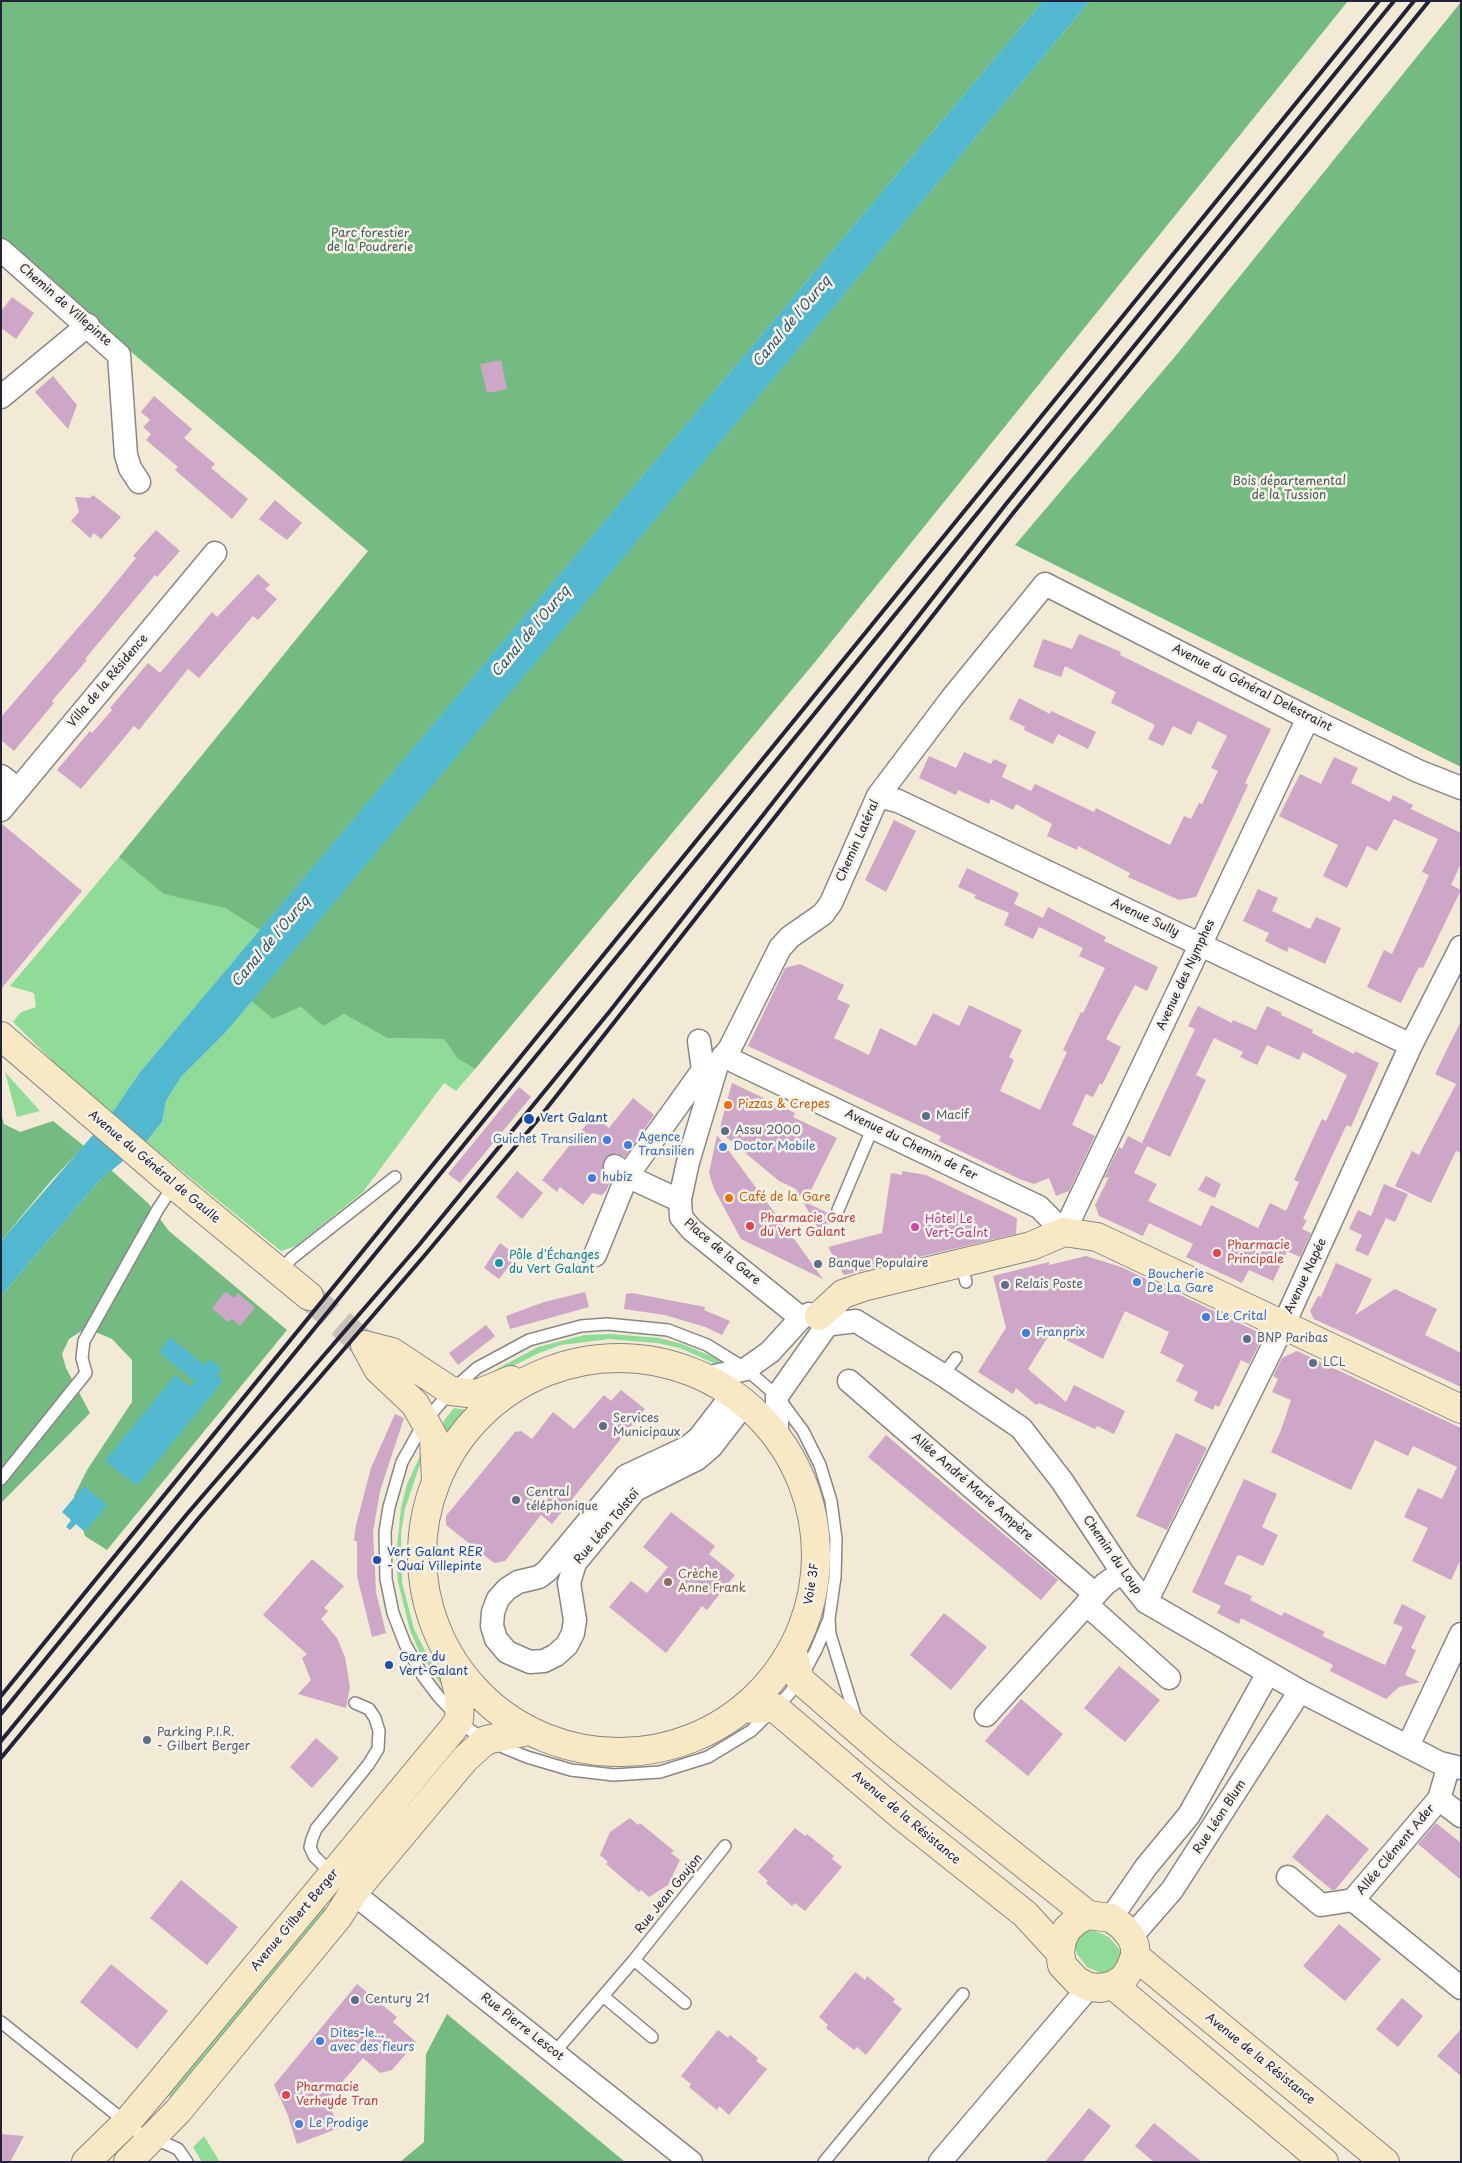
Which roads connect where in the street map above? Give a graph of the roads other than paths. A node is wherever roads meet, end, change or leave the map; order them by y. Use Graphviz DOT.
graph roads {
  1 [pos="1,250"];
  2 [pos="88,325"];
  3 [pos="1,398"];
  4 [pos="139,482"];
  5 [pos="215,553"];
  6 [pos="1045,584"];
  7 [pos="1308,718"];
  8 [pos="9,783"];
  9 [pos="1461,788"];
  10 [pos="878,796"];
  11 [pos="1,810"];
  12 [pos="1200,944"];
  13 [pos="1461,947"];
  14 [pos="1,1036"];
  15 [pos="699,1041"];
  16 [pos="1411,1045"];
  17 [pos="712,1066"];
  18 [pos="873,1127"];
  19 [pos="621,1171"];
  20 [pos="395,1177"];
  21 [pos="174,1185"];
  22 [pos="672,1197"];
  23 [pos="838,1210"];
  24 [pos="1064,1232"];
  25 [pos="595,1255"];
  26 [pos="280,1272"];
  27 [pos="309,1296"];
  28 [pos="815,1320"];
  29 [pos="1283,1326"];
  30 [pos="746,1369"];
  31 [pos="534,1376"];
  32 [pos="706,1378"];
  33 [pos="849,1381"];
  34 [pos="451,1391"];
  35 [pos="777,1396"];
  36 [pos="739,1398"];
  37 [pos="1461,1409"];
  38 [pos="425,1421"];
  39 [pos="777,1437"];
  40 [pos="1,1479"];
  41 [pos="436,1481"];
  42 [pos="1122,1572"];
  43 [pos="1091,1599"];
  44 [pos="1146,1602"];
  45 [pos="829,1619"];
  46 [pos="1461,1634"];
  47 [pos="792,1649"];
  48 [pos="451,1660"];
  49 [pos="1268,1673"];
  50 [pos="1168,1678"];
  51 [pos="800,1680"];
  52 [pos="1300,1691"];
  53 [pos="355,1703"];
  54 [pos="775,1708"];
  55 [pos="742,1709"];
  56 [pos="986,1715"];
  57 [pos="459,1720"];
  58 [pos="860,1730"];
  59 [pos="528,1731"];
  60 [pos="486,1740"];
  61 [pos="1408,1746"];
  62 [pos="1455,1766"];
  63 [pos="1439,1799"];
  64 [pos="1461,1816"];
  65 [pos="725,1846"];
  66 [pos="332,1874"];
  67 [pos="1288,1877"];
  68 [pos="353,1893"];
  69 [pos="1353,1900"];
  70 [pos="1100,1917"];
  71 [pos="1133,1946"];
  72 [pos="1060,1952"];
  73 [pos="634,1960"];
  74 [pos="1101,1986"];
  75 [pos="1461,1988"];
  76 [pos="963,1994"];
  77 [pos="603,1996"];
  78 [pos="685,2002"];
  79 [pos="1,2022"];
  80 [pos="652,2037"];
  81 [pos="554,2053"];
  82 [pos="127,2122"];
  83 [pos="148,2140"];
  84 [pos="682,2159"];
  85 [pos="86,2162"];
  86 [pos="128,2162"];
  87 [pos="187,2162"];
  88 [pos="824,2162"];
  89 [pos="940,2162"];
  90 [pos="1324,2162"];
  91 [pos="1386,2162"];
  1 -- 2 [label="street, Chemin de Villepinte"];
  2 -- 3 [label="street"];
  2 -- 4 [label="street, Chemin de Villepinte"];
  5 -- 8 [label="street, Villa de la Résidence"];
  6 -- 7 [label="street, Avenue du Général Delestraint"];
  6 -- 10 [label="street, Chemin Latéral"];
  7 -- 9 [label="street, Avenue du Général Delestraint"];
  7 -- 12 [label="street, Avenue des Nymphes"];
  8 -- 11 [label="street, Villa de la Résidence"];
  10 -- 12 [label="street, Avenue Sully"];
  10 -- 17 [label="street, Chemin Latéral"];
  12 -- 16 [label="street, Avenue Sully"];
  12 -- 24 [label="street, Avenue des Nymphes"];
  13 -- 16 [label="street, Avenue Napée"];
  14 -- 21 [label="main road, Avenue du Général de Gaulle"];
  15 -- 17 [label="street"];
  16 -- 29 [label="street, Avenue Napée"];
  17 -- 18 [label="street, Avenue du Chemin de Fer"];
  17 -- 19 [label="street"];
  17 -- 28 [label="street, Place de la Gare"];
  18 -- 23 [label="lane"];
  18 -- 24 [label="street, Avenue du Chemin de Fer"];
  19 -- 22 [label="street"];
  19 -- 25 [label="street"];
  20 -- 26 [label="lane"];
  21 -- 26 [label="main road, Avenue du Général de Gaulle"];
  21 -- 40 [label="lane"];
  24 -- 28 [label="main road"];
  24 -- 29 [label="main road"];
  26 -- 27 [label="main road, Avenue du Général de Gaulle"];
  28 -- 30 [label="street"];
  28 -- 35 [label="street"];
  28 -- 42 [label="street, Chemin du Loup"];
  29 -- 37 [label="main road"];
  29 -- 44 [label="street, Avenue Napée"];
  30 -- 32 [label="street"];
  30 -- 34 [label="lane"];
  30 -- 35 [label="lane"];
  31 -- 32 [label="main road, Voie 3F"];
  31 -- 34 [label="main road"];
  31 -- 41 [label="main road, Voie 3F"];
  32 -- 36 [label="main road, Voie 3F"];
  33 -- 43 [label="street, Allée André Marie Ampère"];
  34 -- 38 [label="lane"];
  34 -- 38 [label="main road"];
  35 -- 39 [label="street"];
  35 -- 45 [label="lane"];
  36 -- 36 [label="street, Rue Léon Tolstoï"];
  36 -- 39 [label="main road, Voie 3F"];
  38 -- 41 [label="main road"];
  38 -- 57 [label="lane"];
  39 -- 47 [label="main road, Voie 3F"];
  41 -- 48 [label="main road, Voie 3F"];
  42 -- 43 [label="street"];
  42 -- 44 [label="street, Chemin du Loup"];
  43 -- 50 [label="street, Allée André Marie Ampère"];
  43 -- 56 [label="street"];
  44 -- 49 [label="street, Chemin du Loup"];
  45 -- 51 [label="lane"];
  45 -- 58 [label="lane"];
  46 -- 61 [label="street"];
  47 -- 51 [label="main road"];
  47 -- 55 [label="main road, Voie 3F"];
  48 -- 57 [label="main road"];
  48 -- 59 [label="main road, Voie 3F"];
  49 -- 52 [label="street, Chemin du Loup"];
  49 -- 70 [label="street"];
  51 -- 54 [label="lane"];
  51 -- 58 [label="main road, Avenue de la Résistance"];
  52 -- 61 [label="street, Chemin du Loup"];
  52 -- 71 [label="street, Rue Léon Blum"];
  53 -- 66 [label="lane"];
  54 -- 55 [label="main road"];
  54 -- 60 [label="lane"];
  54 -- 72 [label="main road, Avenue de la Résistance"];
  55 -- 59 [label="main road, Voie 3F"];
  57 -- 60 [label="lane"];
  57 -- 66 [label="main road, Avenue Gilbert Berger"];
  58 -- 70 [label="main road, Avenue de la Résistance"];
  59 -- 60 [label="main road"];
  60 -- 68 [label="main road"];
  61 -- 62 [label="street, Chemin du Loup"];
  62 -- 63 [label="street, Allée Clément Ader"];
  63 -- 64 [label="street, Allée Clément Ader"];
  63 -- 69 [label="street, Allée Clément Ader"];
  65 -- 73 [label="lane, Rue Jean Goujon"];
  66 -- 68 [label="main road"];
  66 -- 82 [label="main road, Avenue Gilbert Berger"];
  67 -- 69 [label="street, Allée Clément Ader"];
  68 -- 81 [label="street, Rue Pierre Lescot"];
  68 -- 83 [label="main road"];
  69 -- 75 [label="street, Allée Clément Ader"];
  70 -- 71 [label="main road, Avenue de la Résistance"];
  70 -- 72 [label="main road"];
  71 -- 74 [label="main road"];
  71 -- 91 [label="main road, Avenue de la Résistance"];
  72 -- 74 [label="main road, Avenue de la Résistance"];
  73 -- 77 [label="lane, Rue Jean Goujon"];
  73 -- 78 [label="lane"];
  74 -- 89 [label="street"];
  74 -- 90 [label="main road, Avenue de la Résistance"];
  76 -- 88 [label="lane"];
  77 -- 80 [label="lane"];
  77 -- 81 [label="lane, Rue Jean Goujon"];
  79 -- 82 [label="lane"];
  81 -- 84 [label="street, Rue Pierre Lescot"];
  82 -- 83 [label="lane"];
  82 -- 85 [label="main road, Avenue Gilbert Berger"];
  83 -- 86 [label="main road"];
  83 -- 87 [label="lane"];
}
